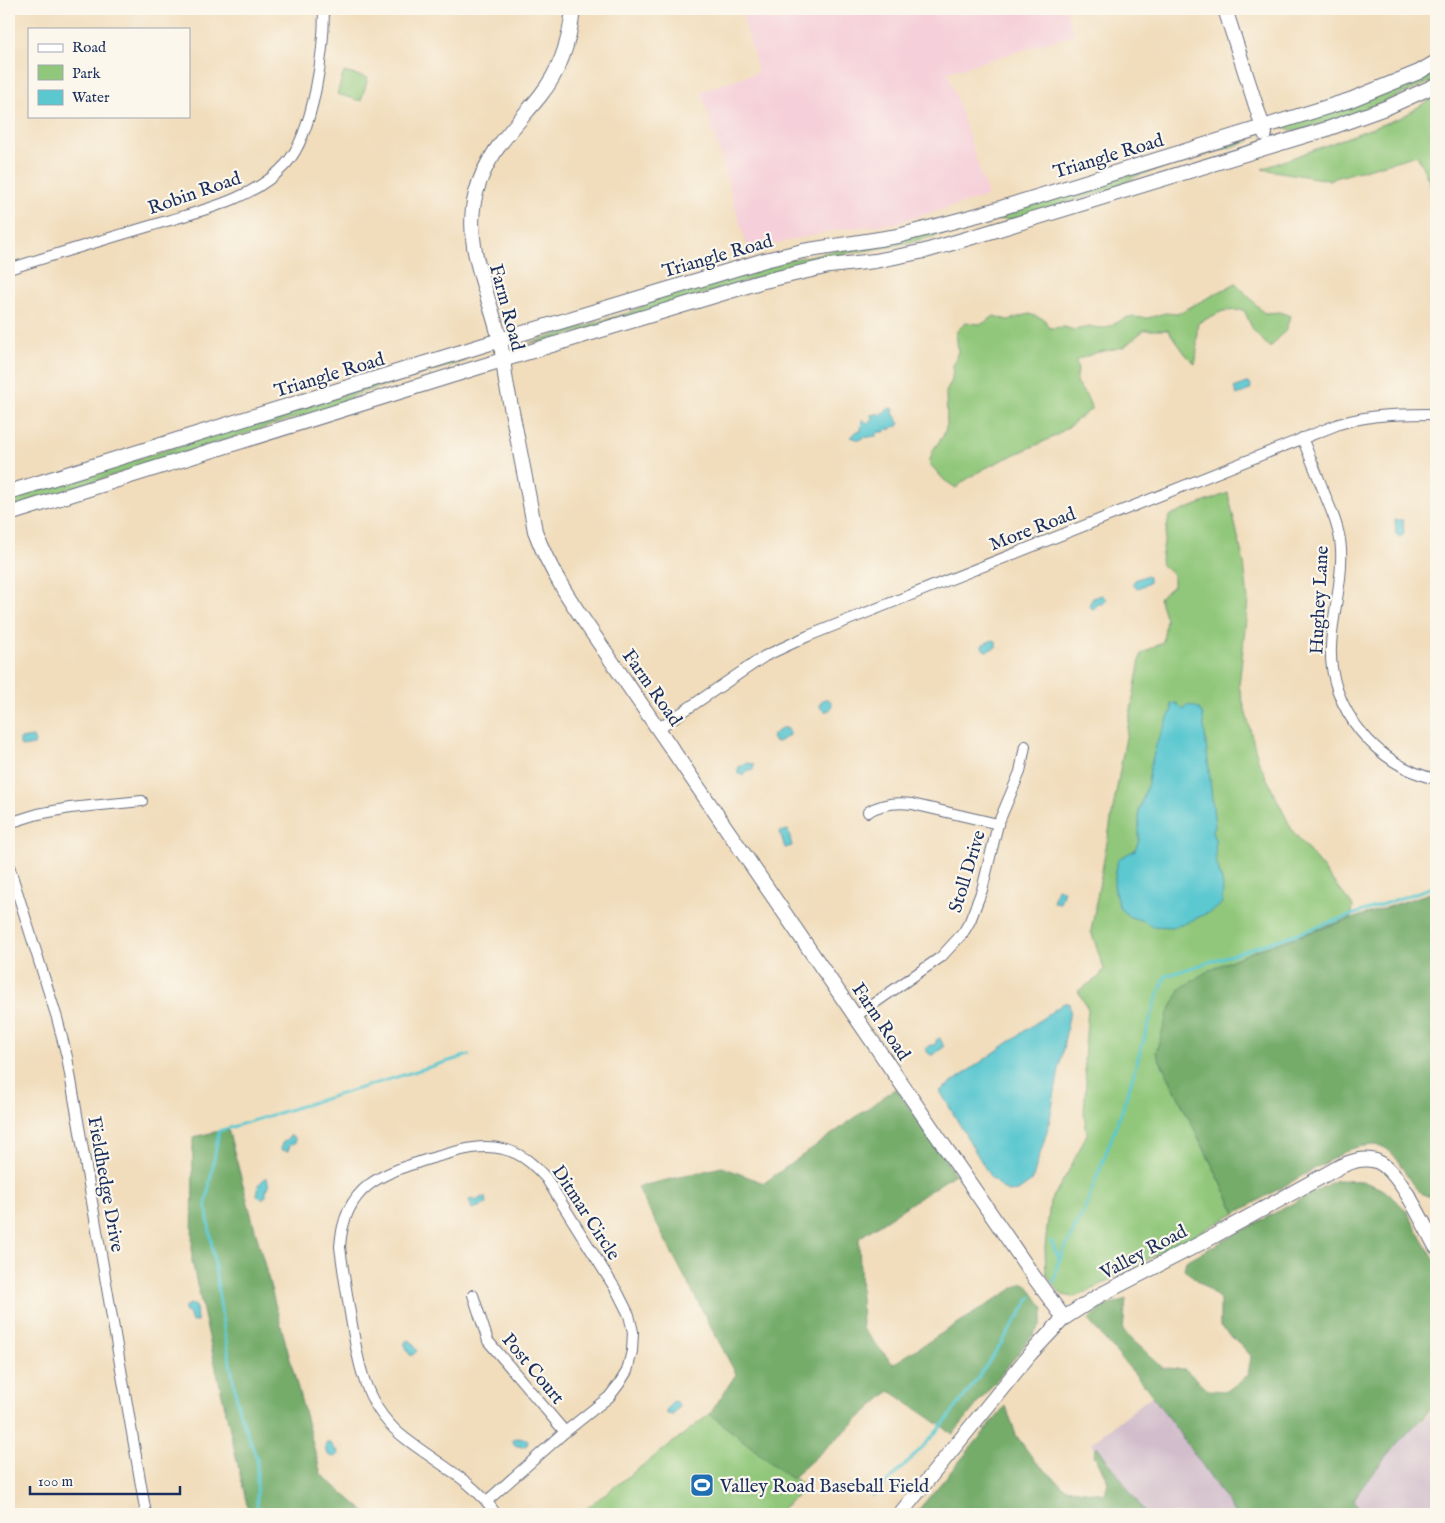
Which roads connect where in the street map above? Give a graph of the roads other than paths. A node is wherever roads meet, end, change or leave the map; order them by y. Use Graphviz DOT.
graph roads {
  1 [pos="324,9"];
  2 [pos="573,9"];
  3 [pos="1226,9"];
  4 [pos="1436,62"];
  5 [pos="1436,85"];
  6 [pos="1263,127"];
  7 [pos="1269,146"];
  8 [pos="9,269"];
  9 [pos="500,340"];
  10 [pos="503,360"];
  11 [pos="1436,414"];
  12 [pos="1302,438"];
  13 [pos="9,492"];
  14 [pos="9,514"];
  15 [pos="659,728"];
  16 [pos="1025,746"];
  17 [pos="1436,779"];
  18 [pos="142,801"];
  19 [pos="868,812"];
  20 [pos="9,823"];
  21 [pos="998,824"];
  22 [pos="9,866"];
  23 [pos="856,1016"];
  24 [pos="1436,1247"];
  25 [pos="473,1295"];
  26 [pos="1064,1318"];
  27 [pos="565,1432"];
  28 [pos="487,1501"];
  29 [pos="146,1514"];
  30 [pos="496,1514"];
  31 [pos="900,1514"];
  1 -- 8 [label="street, Robin Road"];
  2 -- 9 [label="street, Farm Road"];
  3 -- 6 [label="street"];
  4 -- 6 [label="street, Triangle Road"];
  5 -- 7 [label="street, Triangle Road"];
  6 -- 7 [label="street"];
  6 -- 9 [label="street, Triangle Road"];
  7 -- 10 [label="street, Triangle Road"];
  9 -- 10 [label="street, Farm Road"];
  9 -- 13 [label="street, Triangle Road"];
  10 -- 14 [label="street, Triangle Road"];
  10 -- 15 [label="street, Farm Road"];
  11 -- 12 [label="street, More Road"];
  12 -- 15 [label="street, More Road"];
  12 -- 17 [label="street, Hughey Lane"];
  15 -- 23 [label="street, Farm Road"];
  16 -- 21 [label="street, Stoll Drive"];
  18 -- 20 [label="street"];
  19 -- 21 [label="street"];
  21 -- 23 [label="street, Stoll Drive"];
  22 -- 29 [label="street, Fieldhedge Drive"];
  23 -- 26 [label="street, Farm Road"];
  24 -- 26 [label="street, Valley Road"];
  25 -- 27 [label="street, Post Court"];
  26 -- 31 [label="street, Valley Road"];
  27 -- 28 [label="street, Ditmar Circle"];
  27 -- 28 [label="street, Ditmar Circle"];
  28 -- 30 [label="street, Ditmar Circle"];
}
